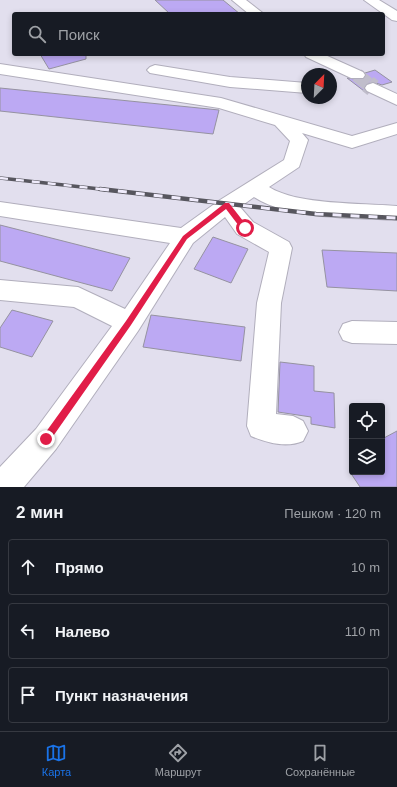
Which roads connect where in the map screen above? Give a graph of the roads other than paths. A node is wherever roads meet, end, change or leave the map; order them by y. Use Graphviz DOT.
graph roads {
  1 [pos="238,0"];
  2 [pos="370,0"];
  3 [pos="254,12"];
  4 [pos="397,17"];
  5 [pos="315,56"];
  6 [pos="0,69"];
  7 [pos="155,70"];
  8 [pos="337,78"];
  9 [pos="301,88"];
  10 [pos="374,88"];
  11 [pos="397,100"];
  12 [pos="279,119"];
  13 [pos="397,128"];
  14 [pos="254,187"];
  15 [pos="227,205"];
  16 [pos="0,209"];
  17 [pos="397,213"];
  18 [pos="185,237"];
  19 [pos="0,290"];
  20 [pos="129,323"];
  21 [pos="352,332"];
  22 [pos="397,333"];
  23 [pos="293,431"];
  24 [pos="3,487"];
  1 -- 3 [label="street"];
  2 -- 4 [label="street"];
  5 -- 8 [label="street"];
  6 -- 12 [label="street"];
  7 -- 9 [label="street"];
  10 -- 11 [label="street"];
  12 -- 13 [label="street"];
  12 -- 14 [label="street"];
  14 -- 15 [label="street"];
  14 -- 17 [label="street"];
  15 -- 18 [label="street"];
  15 -- 23 [label="street"];
  16 -- 18 [label="street"];
  18 -- 20 [label="street"];
  19 -- 20 [label="street"];
  20 -- 24 [label="street"];
  21 -- 22 [label="street"];
}
